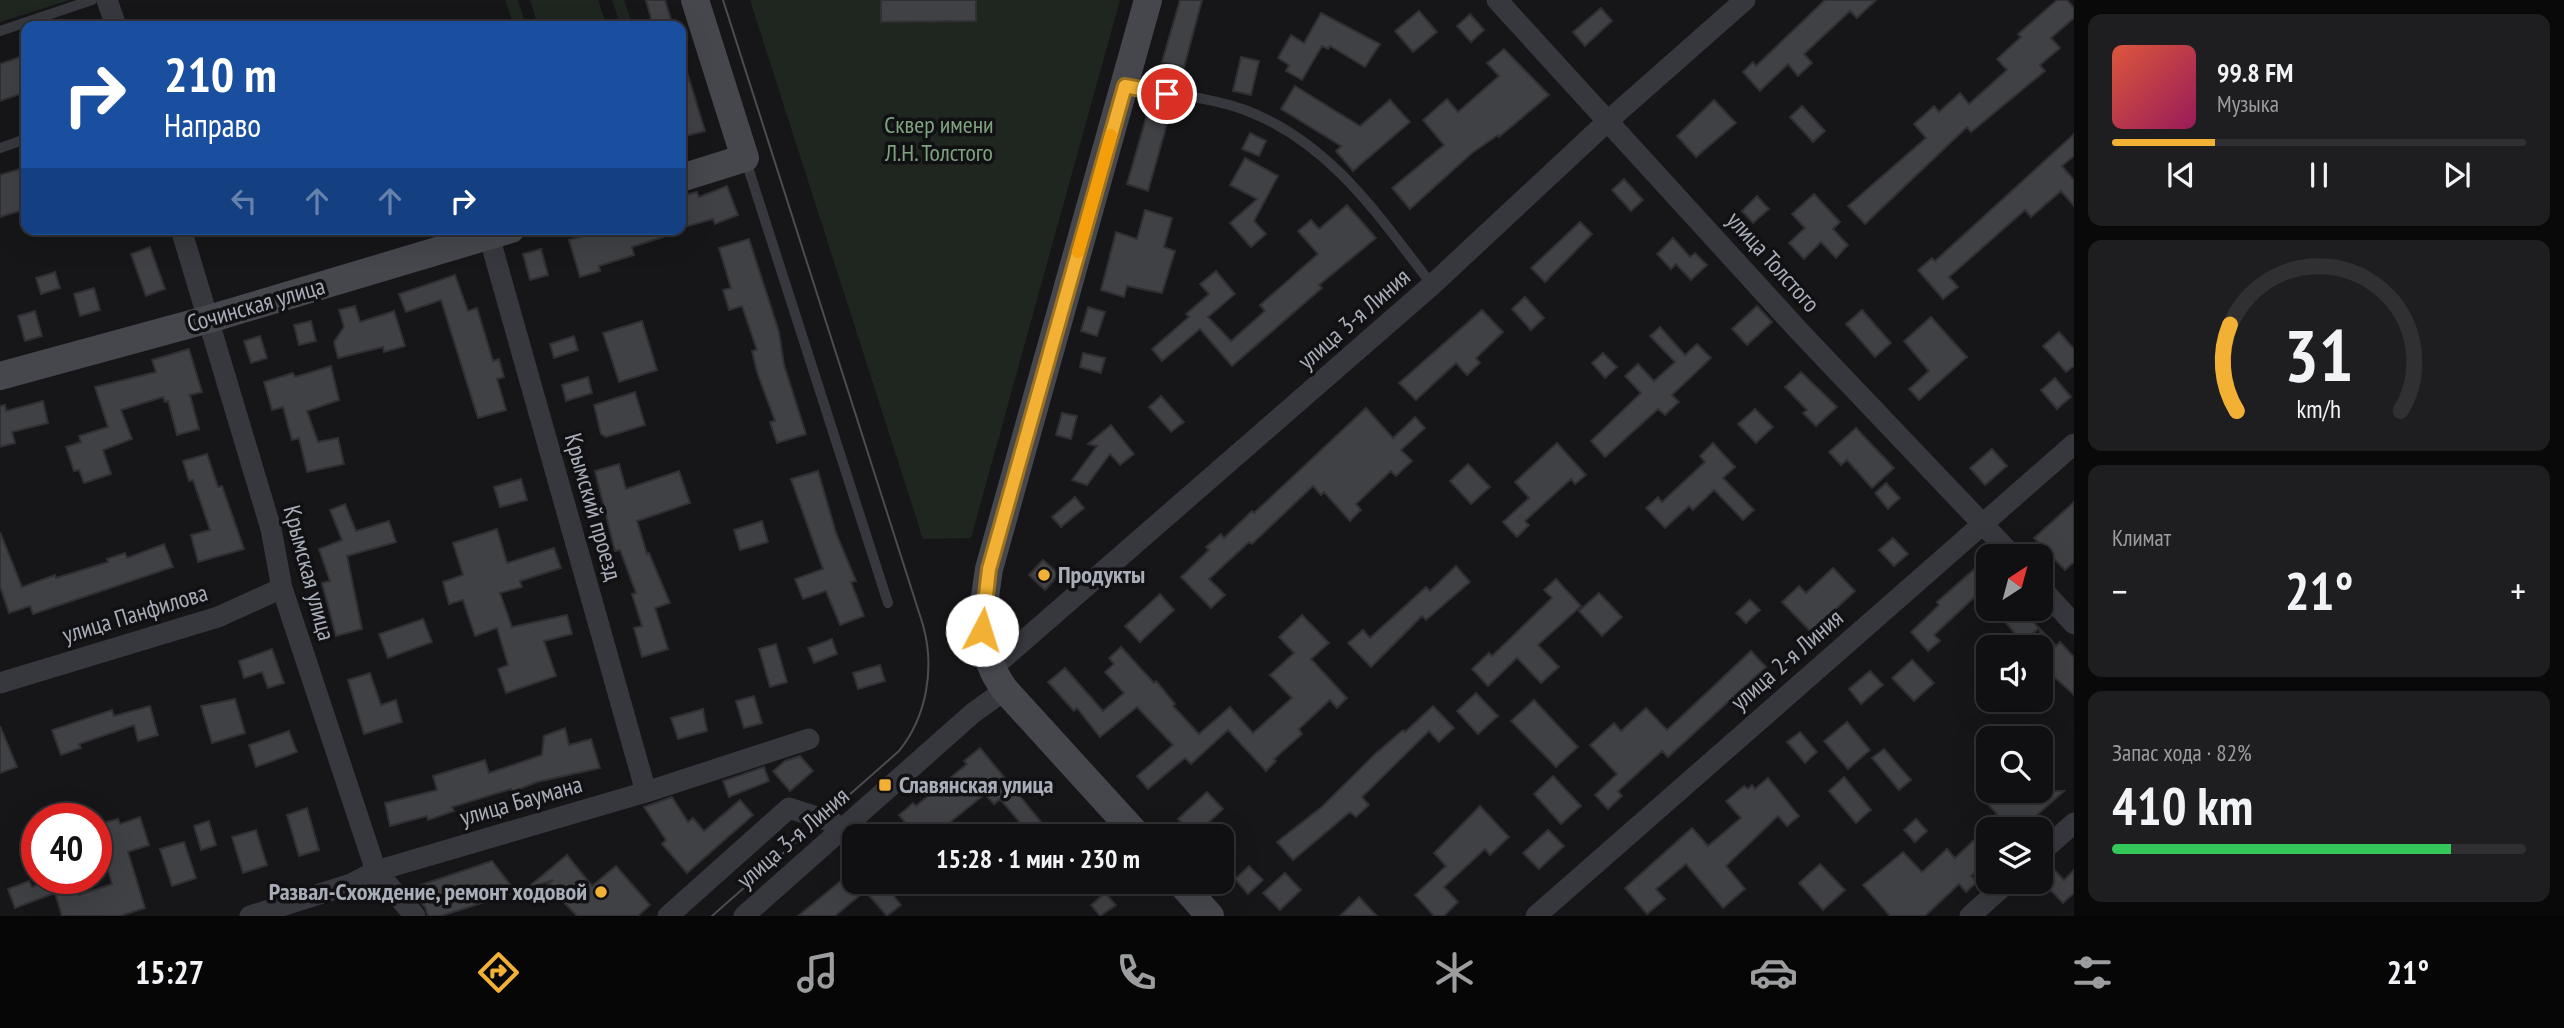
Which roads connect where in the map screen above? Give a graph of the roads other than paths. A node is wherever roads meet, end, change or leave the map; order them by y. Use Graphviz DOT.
graph roads {
  1 [pos="92,0"];
  2 [pos="107,0"];
  3 [pos="695,0"];
  4 [pos="1147,0"];
  5 [pos="1497,0"];
  6 [pos="1745,0"];
  7 [pos="30,21"];
  8 [pos="114,21"];
  9 [pos="21,24"];
  10 [pos="0,31"];
  11 [pos="1125,86"];
  12 [pos="1609,120"];
  13 [pos="21,141"];
  14 [pos="0,148"];
  15 [pos="746,158"];
  16 [pos="686,176"];
  17 [pos="183,235"];
  18 [pos="493,235"];
  19 [pos="501,235"];
  20 [pos="1432,285"];
  21 [pos="209,319"];
  22 [pos="0,376"];
  23 [pos="2074,444"];
  24 [pos="1983,523"];
  25 [pos="2002,544"];
  26 [pos="282,588"];
  27 [pos="2053,601"];
  28 [pos="888,603"];
  29 [pos="2074,624"];
  30 [pos="994,671"];
  31 [pos="0,683"];
  32 [pos="809,739"];
  33 [pos="646,792"];
  34 [pos="2074,822"];
  35 [pos="850,824"];
  36 [pos="1128,824"];
  37 [pos="842,829"];
  38 [pos="842,831"];
  39 [pos="2053,841"];
  40 [pos="376,871"];
  41 [pos="1191,894"];
  42 [pos="1995,894"];
  43 [pos="250,916"];
  44 [pos="415,916"];
  45 [pos="667,916"];
  46 [pos="744,916"];
  47 [pos="1210,916"];
  48 [pos="1536,916"];
  49 [pos="1970,916"];
  1 -- 7 [label="lane"];
  2 -- 8 [label="street"];
  3 -- 15 [label="street"];
  4 -- 11 [label="street"];
  5 -- 12 [label="street, улица Толстого"];
  6 -- 12 [label="street, улица 3-я Линия"];
  9 -- 10 [label="lane"];
  11 -- 20 [label="lane"];
  11 -- 30 [label="street"];
  12 -- 20 [label="street, улица 3-я Линия"];
  12 -- 24 [label="street, улица Толстого"];
  13 -- 14 [label="lane"];
  15 -- 16 [label="street"];
  15 -- 28 [label="lane"];
  17 -- 21 [label="street, Крымская улица"];
  18 -- 21 [label="street, Сочинская улица"];
  19 -- 33 [label="street, Крымский проезд"];
  20 -- 30 [label="street, улица 3-я Линия"];
  21 -- 22 [label="street, Сочинская улица"];
  21 -- 26 [label="street, Крымская улица"];
  23 -- 24 [label="street, улица 2-я Линия"];
  24 -- 25 [label="street, улица Толстого"];
  24 -- 48 [label="street, улица 2-я Линия"];
  26 -- 31 [label="street, улица Панфилова"];
  26 -- 40 [label="street, Крымская улица"];
  27 -- 29 [label="street"];
  30 -- 35 [label="street, улица 3-я Линия"];
  30 -- 36 [label="street"];
  32 -- 33 [label="street, улица Баумана"];
  33 -- 40 [label="street, улица Баумана"];
  34 -- 39 [label="street"];
  37 -- 45 [label="street"];
  38 -- 46 [label="street, улица 3-я Линия"];
  40 -- 43 [label="street, улица Баумана"];
  40 -- 44 [label="street, Крымская улица"];
  41 -- 47 [label="street"];
  42 -- 49 [label="street"];
}
